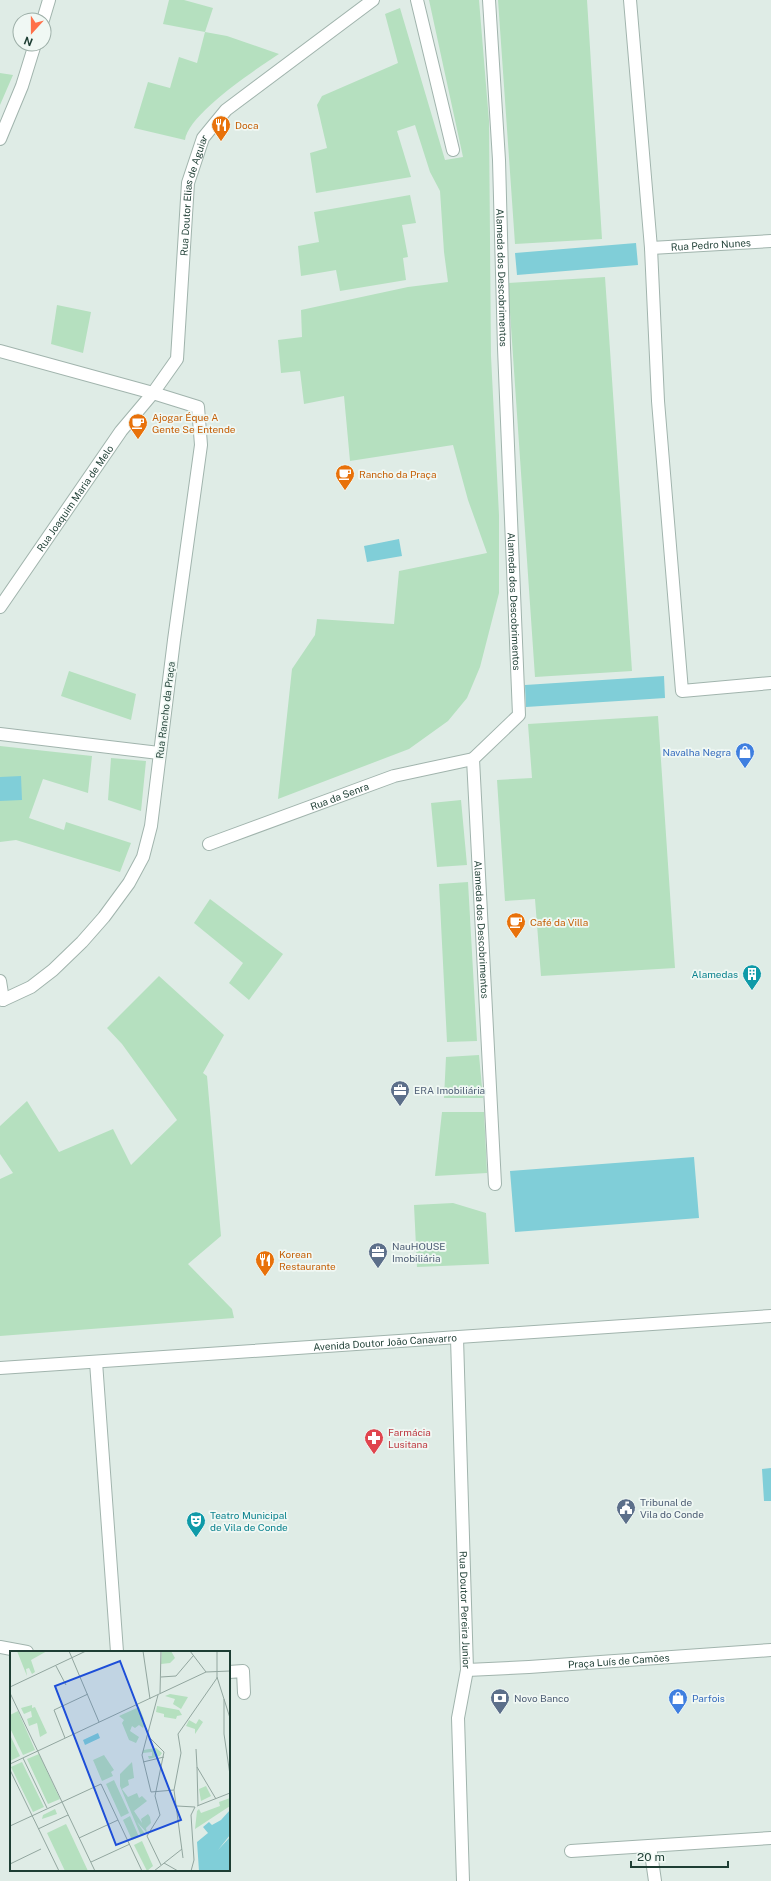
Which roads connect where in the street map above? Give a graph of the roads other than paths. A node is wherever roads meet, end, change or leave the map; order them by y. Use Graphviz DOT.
graph roads {
  1 [pos="49,0"];
  2 [pos="373,0"];
  3 [pos="417,0"];
  4 [pos="489,0"];
  5 [pos="630,0"];
  6 [pos="45,12"];
  7 [pos="33,52"];
  8 [pos="0,139"];
  9 [pos="454,150"];
  10 [pos="771,241"];
  11 [pos="651,248"];
  12 [pos="0,351"];
  13 [pos="153,393"];
  14 [pos="0,607"];
  15 [pos="771,683"];
  16 [pos="0,734"];
  17 [pos="159,752"];
  18 [pos="473,759"];
  19 [pos="209,844"];
  20 [pos="0,982"];
  21 [pos="2,1003"];
  22 [pos="495,1184"];
  23 [pos="771,1316"];
  24 [pos="457,1338"];
  25 [pos="96,1362"];
  26 [pos="0,1368"];
  27 [pos="0,1647"];
  28 [pos="771,1650"];
  29 [pos="22,1651"];
  30 [pos="117,1651"];
  31 [pos="467,1670"];
  32 [pos="230,1672"];
  33 [pos="244,1693"];
  34 [pos="771,1838"];
  35 [pos="650,1846"];
  36 [pos="571,1852"];
  37 [pos="463,1881"];
  38 [pos="654,1881"];
  1 -- 6 [label="street"];
  2 -- 13 [label="street, Rua Doutor Elias de Aguiar"];
  3 -- 9 [label="street"];
  4 -- 18 [label="street, Alameda dos Descobrimentos"];
  5 -- 11 [label="street"];
  7 -- 8 [label="street"];
  10 -- 11 [label="street, Rua Pedro Nunes"];
  11 -- 15 [label="street"];
  12 -- 13 [label="street"];
  13 -- 14 [label="street, Rua Joaquim Maria de Melo"];
  13 -- 17 [label="street, Rua Rancho da Praça"];
  16 -- 17 [label="street"];
  17 -- 21 [label="street, Rua Rancho da Praça"];
  18 -- 19 [label="street, Rua da Senra"];
  18 -- 22 [label="street, Alameda dos Descobrimentos"];
  20 -- 21 [label="street"];
  23 -- 24 [label="street, Avenida Doutor João Canavarro"];
  24 -- 25 [label="street, Avenida Doutor João Canavarro"];
  24 -- 31 [label="street, Rua Doutor Pereira Junior"];
  25 -- 26 [label="street, Avenida Doutor João Canavarro"];
  25 -- 30 [label="street"];
  27 -- 29 [label="street"];
  28 -- 31 [label="street, Praça Luís de Camões"];
  31 -- 37 [label="street, Rua Doutor Pereira Junior"];
  32 -- 33 [label="street"];
  34 -- 35 [label="street"];
  35 -- 36 [label="street"];
  35 -- 38 [label="street"];
}
